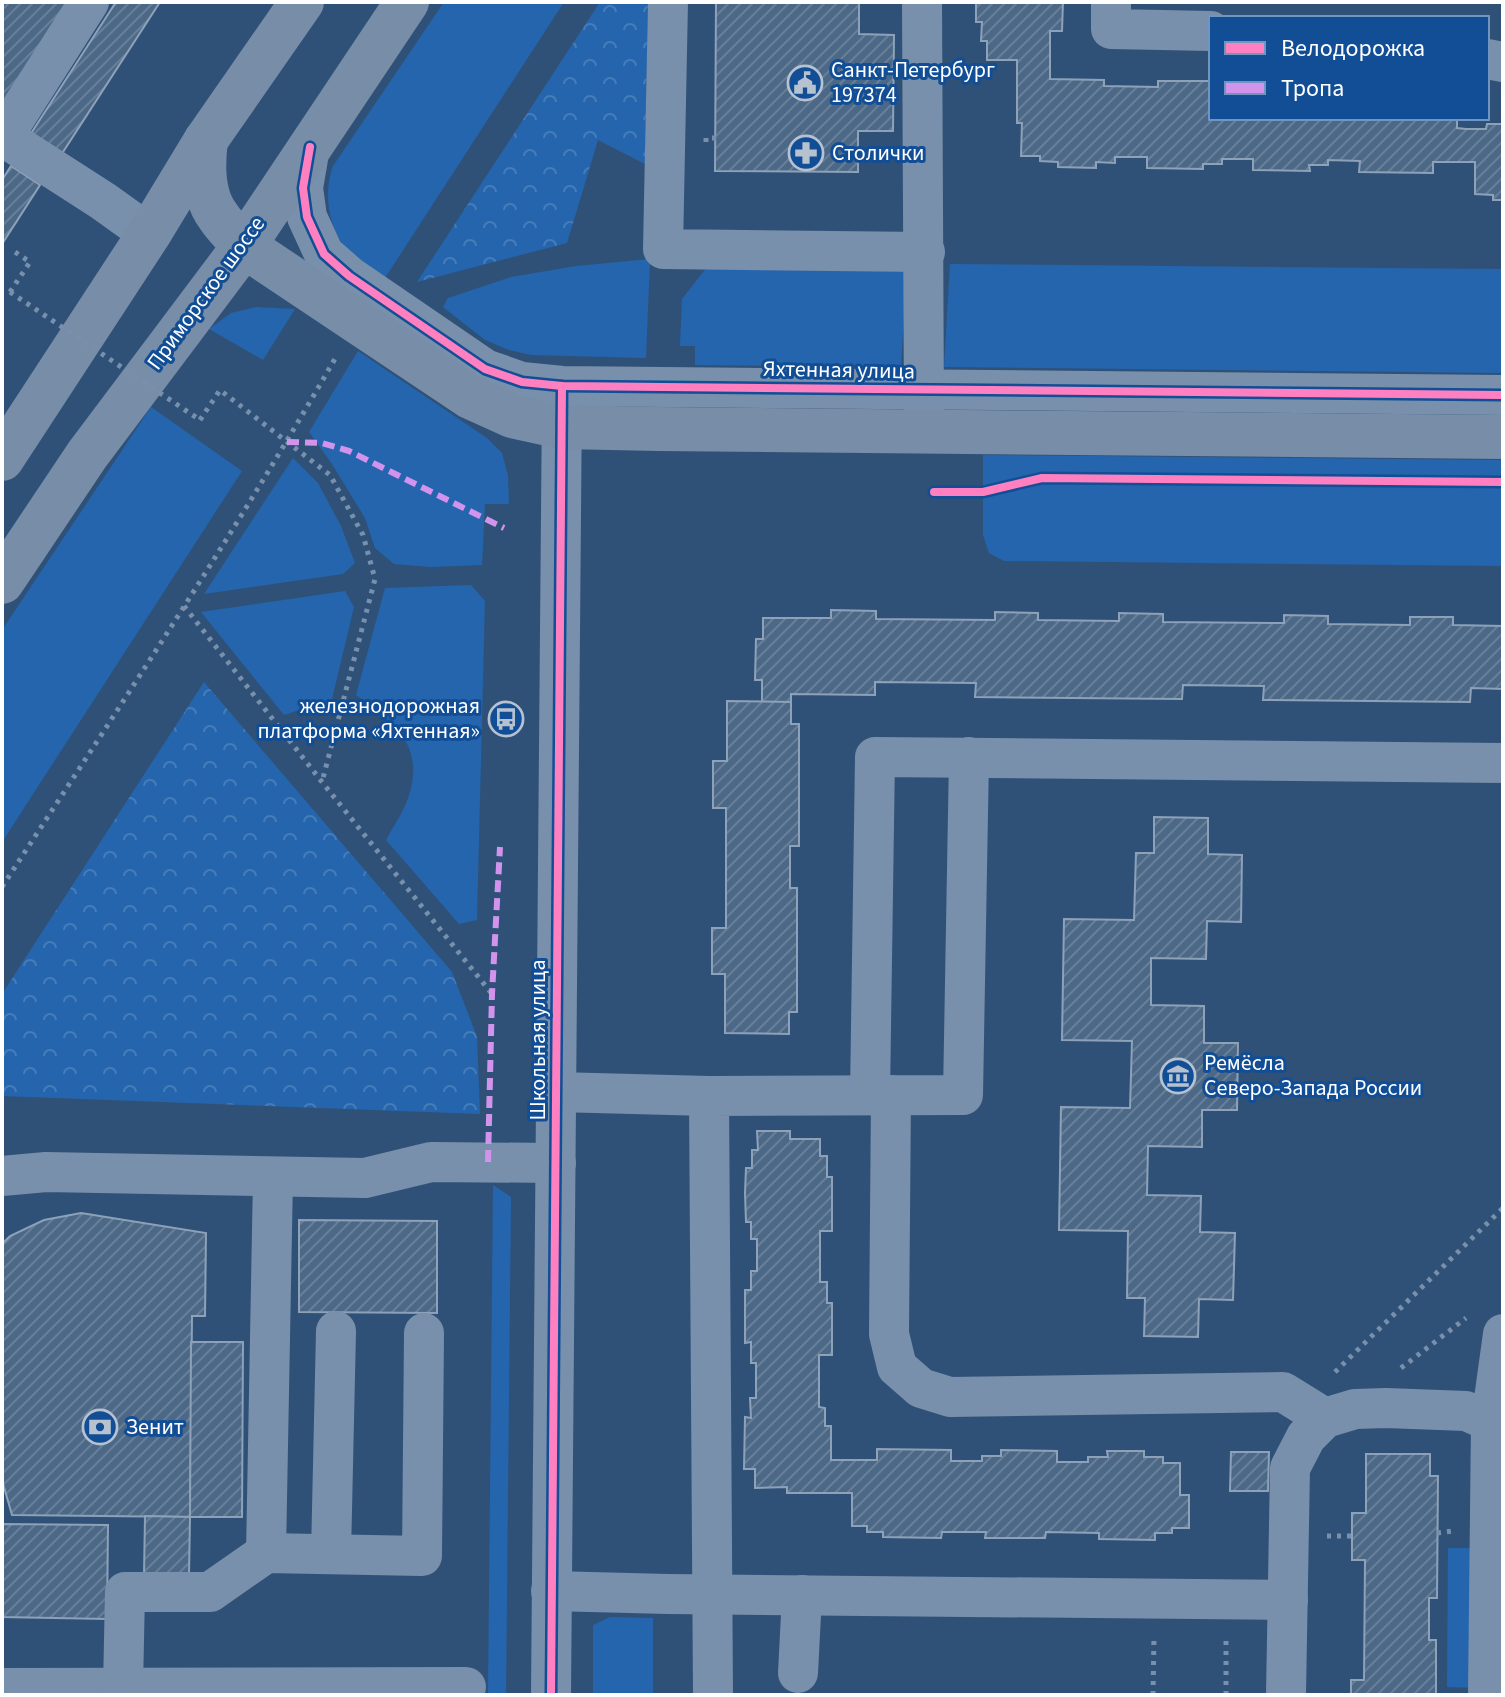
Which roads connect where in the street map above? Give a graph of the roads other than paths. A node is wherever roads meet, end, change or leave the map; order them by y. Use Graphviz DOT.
graph roads {
  1 [pos="89,2"];
  2 [pos="302,2"];
  3 [pos="407,2"];
  4 [pos="668,2"];
  5 [pos="922,2"];
  6 [pos="1111,2"];
  7 [pos="1209,31"];
  8 [pos="3,136"];
  9 [pos="206,140"];
  10 [pos="310,147"];
  11 [pos="149,234"];
  12 [pos="244,246"];
  13 [pos="925,252"];
  14 [pos="925,389"];
  15 [pos="1503,395"];
  16 [pos="562,406"];
  17 [pos="924,432"];
  18 [pos="1503,437"];
  19 [pos="2,459"];
  20 [pos="2,582"];
  21 [pos="969,757"];
  22 [pos="1503,763"];
  23 [pos="556,1092"];
  24 [pos="880,1095"];
  25 [pos="709,1096"];
  26 [pos="556,1163"];
  27 [pos="2,1176"];
  28 [pos="273,1177"];
  29 [pos="336,1331"];
  30 [pos="424,1333"];
  31 [pos="1503,1334"];
  32 [pos="1340,1414"];
  33 [pos="1497,1424"];
  34 [pos="266,1553"];
  35 [pos="331,1554"];
  36 [pos="551,1591"];
  37 [pos="713,1594"];
  38 [pos="802,1595"];
  39 [pos="1288,1600"];
  40 [pos="798,1673"];
  41 [pos="466,1687"];
  42 [pos="2,1688"];
  43 [pos="123,1688"];
  44 [pos="551,1695"];
  45 [pos="713,1695"];
  46 [pos="1286,1695"];
  47 [pos="1488,1695"];
  1 -- 8 [label="street"];
  2 -- 9 [label="main road"];
  3 -- 10 [label="main road, Приморское шоссе"];
  4 -- 13 [label="street"];
  5 -- 13 [label="street"];
  6 -- 7 [label="street"];
  8 -- 11 [label="street"];
  9 -- 11 [label="main road"];
  9 -- 12 [label="main road, Яхтенная улица"];
  10 -- 12 [label="main road, Приморское шоссе"];
  10 -- 16 [label="street, Яхтенная улица"];
  11 -- 19 [label="main road"];
  12 -- 16 [label="main road, Яхтенная улица"];
  12 -- 20 [label="main road, Приморское шоссе"];
  13 -- 14 [label="street"];
  14 -- 15 [label="street, Яхтенная улица"];
  14 -- 16 [label="street, Яхтенная улица"];
  14 -- 17 [label="street"];
  16 -- 17 [label="main road, Яхтенная улица"];
  16 -- 23 [label="street, Школьная улица"];
  17 -- 18 [label="main road, Яхтенная улица"];
  21 -- 22 [label="street"];
  21 -- 24 [label="street"];
  21 -- 24 [label="street"];
  23 -- 25 [label="street"];
  23 -- 26 [label="street, Школьная улица"];
  24 -- 25 [label="street"];
  24 -- 32 [label="street"];
  25 -- 37 [label="street"];
  26 -- 28 [label="street"];
  26 -- 36 [label="street, Школьная улица"];
  27 -- 28 [label="street"];
  28 -- 34 [label="street"];
  29 -- 35 [label="street"];
  30 -- 35 [label="street"];
  31 -- 33 [label="street"];
  32 -- 33 [label="street"];
  32 -- 39 [label="street"];
  33 -- 47 [label="street"];
  34 -- 35 [label="street"];
  34 -- 43 [label="street"];
  36 -- 37 [label="street"];
  36 -- 44 [label="street, Школьная улица"];
  37 -- 38 [label="street"];
  37 -- 45 [label="street"];
  38 -- 39 [label="street"];
  38 -- 40 [label="street"];
  39 -- 46 [label="street"];
  41 -- 43 [label="street"];
  42 -- 43 [label="street"];
}
